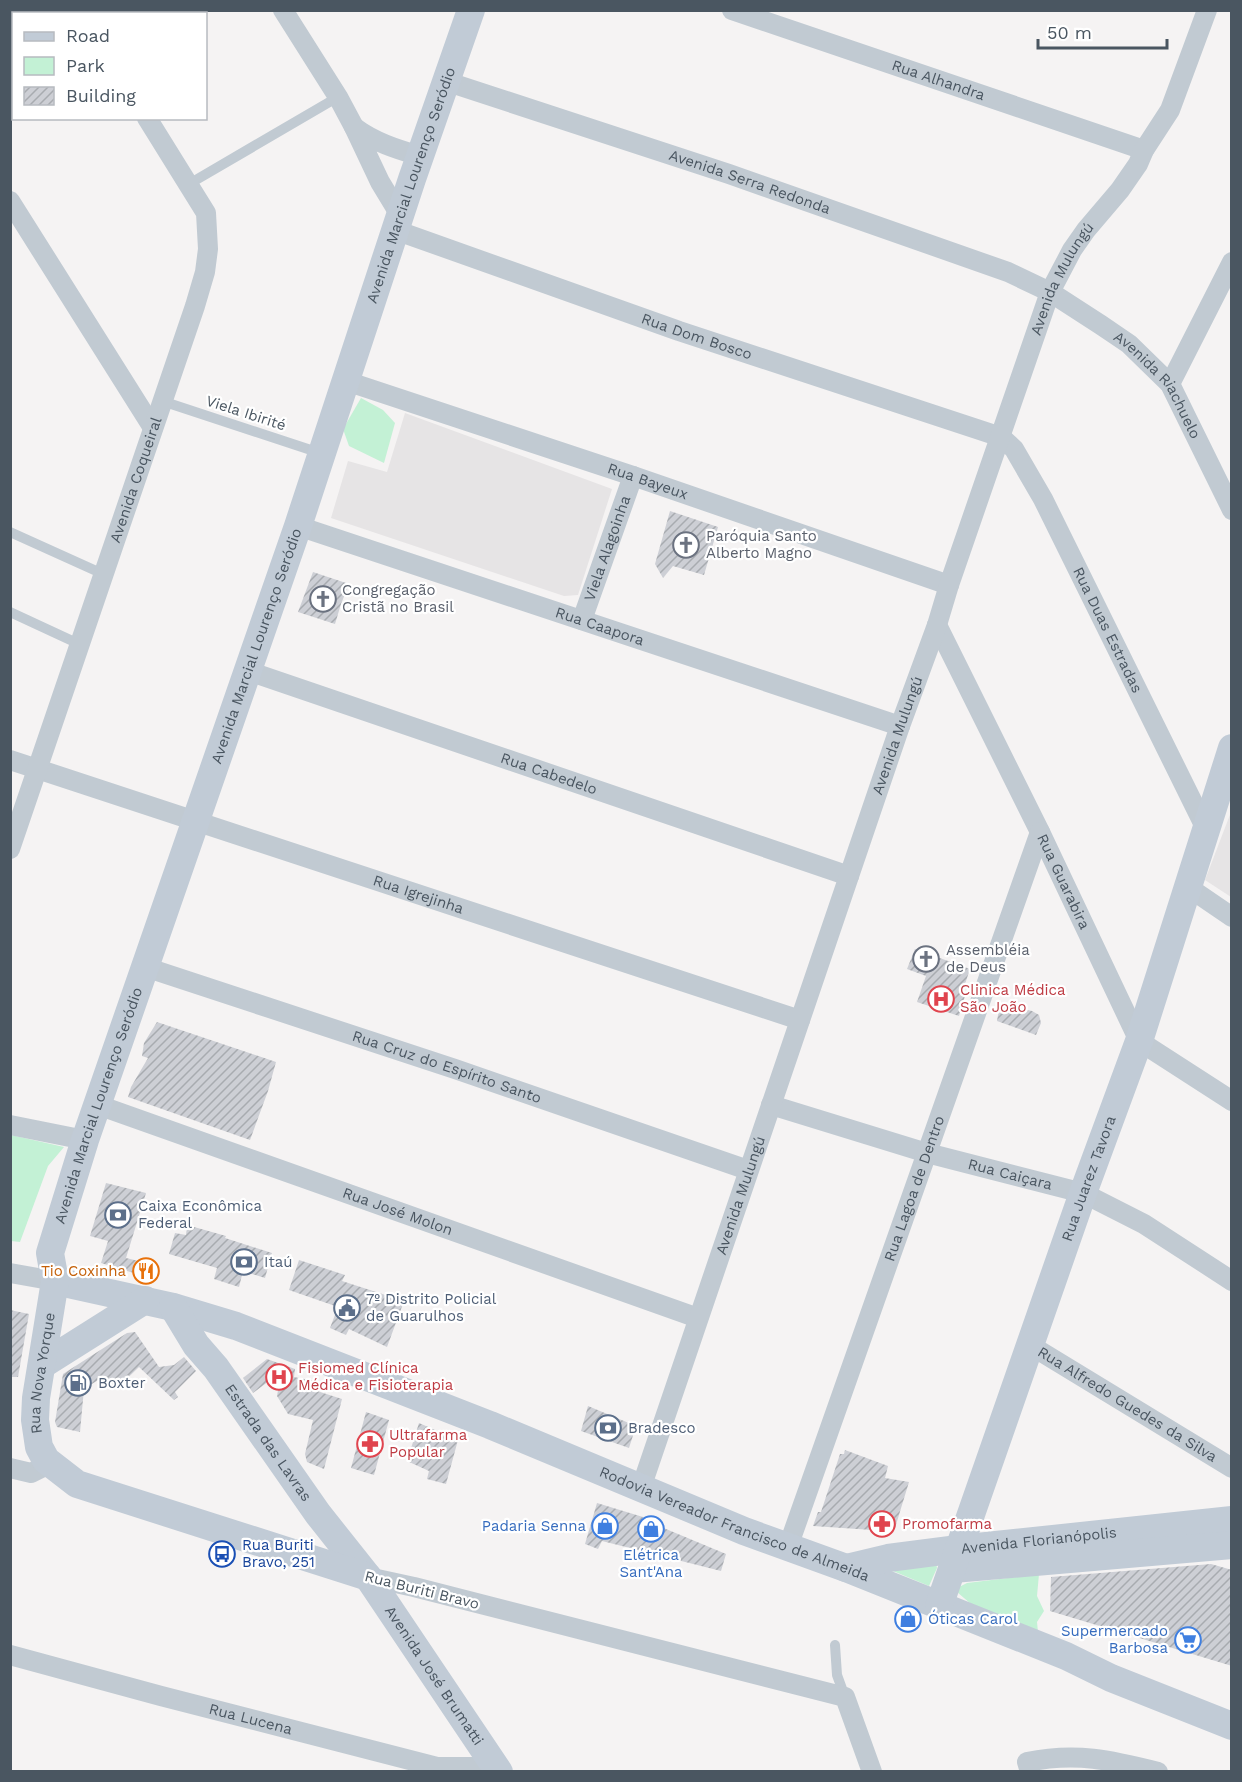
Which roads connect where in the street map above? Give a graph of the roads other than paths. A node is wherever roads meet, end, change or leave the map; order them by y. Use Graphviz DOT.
graph roads {
  1 [pos="283,10"];
  2 [pos="471,10"];
  3 [pos="732,10"];
  4 [pos="1207,10"];
  5 [pos="446,81"];
  6 [pos="338,97"];
  7 [pos="148,120"];
  8 [pos="354,127"];
  9 [pos="1144,150"];
  10 [pos="420,156"];
  11 [pos="189,184"];
  12 [pos="10,201"];
  13 [pos="398,222"];
  14 [pos="1232,262"];
  15 [pos="1050,292"];
  16 [pos="346,381"];
  17 [pos="1170,384"];
  18 [pos="162,401"];
  19 [pos="153,428"];
  20 [pos="1001,437"];
  21 [pos="320,453"];
  22 [pos="633,476"];
  23 [pos="1232,510"];
  24 [pos="298,526"];
  25 [pos="10,532"];
  26 [pos="103,574"];
  27 [pos="949,585"];
  28 [pos="10,612"];
  29 [pos="582,620"];
  30 [pos="937,626"];
  31 [pos="79,644"];
  32 [pos="248,671"];
  33 [pos="900,726"];
  34 [pos="1232,748"];
  35 [pos="10,760"];
  36 [pos="37,769"];
  37 [pos="196,821"];
  38 [pos="1206,829"];
  39 [pos="1040,832"];
  40 [pos="10,849"];
  41 [pos="849,876"];
  42 [pos="1188,887"];
  43 [pos="1232,917"];
  44 [pos="145,967"];
  45 [pos="800,1020"];
  46 [pos="1139,1041"];
  47 [pos="1232,1101"];
  48 [pos="98,1105"];
  49 [pos="771,1105"];
  50 [pos="10,1125"];
  51 [pos="85,1140"];
  52 [pos="927,1153"];
  53 [pos="748,1170"];
  54 [pos="1083,1193"];
  55 [pos="10,1273"];
  56 [pos="55,1281"];
  57 [pos="1232,1281"];
  58 [pos="145,1300"];
  59 [pos="173,1307"];
  60 [pos="698,1318"];
  61 [pos="236,1326"];
  62 [pos="1030,1345"];
  63 [pos="42,1365"];
  64 [pos="216,1368"];
  65 [pos="49,1464"];
  66 [pos="10,1467"];
  67 [pos="1229,1468"];
  68 [pos="641,1488"];
  69 [pos="318,1514"];
  70 [pos="1232,1520"];
  71 [pos="1232,1545"];
  72 [pos="788,1547"];
  73 [pos="277,1548"];
  74 [pos="954,1559"];
  75 [pos="846,1568"];
  76 [pos="368,1577"];
  77 [pos="939,1606"];
  78 [pos="835,1645"];
  79 [pos="10,1654"];
  80 [pos="845,1697"];
  81 [pos="1232,1726"];
  82 [pos="496,1766"];
  83 [pos="1029,1767"];
  84 [pos="872,1772"];
  85 [pos="1158,1772"];
  1 -- 6 [label="street"];
  2 -- 5 [label="main road, Avenida Marcial Lourenço Seródio"];
  3 -- 9 [label="street, Rua Alhandra"];
  4 -- 9 [label="street, Avenida Mulungú"];
  5 -- 10 [label="main road, Avenida Marcial Lourenço Seródio"];
  5 -- 15 [label="street, Avenida Serra Redonda"];
  6 -- 8 [label="street"];
  6 -- 11 [label="lane"];
  7 -- 11 [label="street, Avenida Coqueiral"];
  8 -- 10 [label="street"];
  8 -- 13 [label="street"];
  9 -- 15 [label="street, Avenida Mulungú"];
  10 -- 13 [label="main road, Avenida Marcial Lourenço Seródio"];
  11 -- 18 [label="street, Avenida Coqueiral"];
  12 -- 19 [label="street"];
  13 -- 16 [label="main road, Avenida Marcial Lourenço Seródio"];
  13 -- 20 [label="street, Rua Dom Bosco"];
  14 -- 17 [label="street"];
  15 -- 17 [label="street, Avenida Riachuelo"];
  15 -- 20 [label="street, Avenida Mulungú"];
  16 -- 21 [label="main road, Avenida Marcial Lourenço Seródio"];
  16 -- 22 [label="street, Rua Bayeux"];
  17 -- 23 [label="street, Avenida Riachuelo"];
  18 -- 19 [label="street, Avenida Coqueiral"];
  18 -- 21 [label="lane, Viela Ibirité"];
  19 -- 26 [label="street, Avenida Coqueiral"];
  20 -- 27 [label="street, Avenida Mulungú"];
  20 -- 38 [label="street, Rua Duas Estradas"];
  21 -- 24 [label="main road, Avenida Marcial Lourenço Seródio"];
  22 -- 27 [label="street, Rua Bayeux"];
  22 -- 29 [label="street, Viela Alagoinha"];
  24 -- 29 [label="street, Rua Caapora"];
  24 -- 32 [label="main road, Avenida Marcial Lourenço Seródio"];
  25 -- 26 [label="lane"];
  26 -- 31 [label="street, Avenida Coqueiral"];
  27 -- 30 [label="street, Avenida Mulungú"];
  28 -- 31 [label="lane"];
  29 -- 33 [label="street, Rua Caapora"];
  30 -- 33 [label="street, Avenida Mulungú"];
  30 -- 39 [label="street, Rua Guarabira"];
  31 -- 36 [label="street, Avenida Coqueiral"];
  32 -- 37 [label="main road, Avenida Marcial Lourenço Seródio"];
  32 -- 41 [label="street, Rua Cabedelo"];
  33 -- 41 [label="street, Avenida Mulungú"];
  34 -- 38 [label="main road, Rua Juarez Tavora"];
  35 -- 36 [label="street, Rua Igrejinha"];
  36 -- 37 [label="street, Rua Igrejinha"];
  36 -- 40 [label="street, Avenida Coqueiral"];
  37 -- 44 [label="main road, Avenida Marcial Lourenço Seródio"];
  37 -- 45 [label="street, Rua Igrejinha"];
  38 -- 42 [label="main road, Rua Juarez Tavora"];
  39 -- 46 [label="street, Rua Guarabira"];
  39 -- 52 [label="street, Rua Lagoa de Dentro"];
  41 -- 45 [label="street, Avenida Mulungú"];
  42 -- 43 [label="street"];
  42 -- 46 [label="main road, Rua Juarez Tavora"];
  44 -- 48 [label="main road, Avenida Marcial Lourenço Seródio"];
  44 -- 53 [label="street, Rua Cruz do Espírito Santo"];
  45 -- 49 [label="street, Avenida Mulungú"];
  46 -- 47 [label="street"];
  46 -- 54 [label="main road, Rua Juarez Tavora"];
  48 -- 51 [label="main road, Avenida Marcial Lourenço Seródio"];
  48 -- 60 [label="street, Rua José Molon"];
  49 -- 52 [label="street, Rua Caiçara"];
  49 -- 53 [label="street, Avenida Mulungú"];
  50 -- 51 [label="street"];
  51 -- 56 [label="main road, Avenida Marcial Lourenço Seródio"];
  52 -- 54 [label="street, Rua Caiçara"];
  52 -- 72 [label="street, Rua Lagoa de Dentro"];
  53 -- 60 [label="street, Avenida Mulungú"];
  54 -- 57 [label="street, Rua Caiçara"];
  54 -- 62 [label="main road, Rua Juarez Tavora"];
  55 -- 56 [label="street"];
  56 -- 58 [label="main road"];
  56 -- 63 [label="main road, Rua Nova Yorque"];
  58 -- 59 [label="main road"];
  58 -- 63 [label="main road"];
  59 -- 61 [label="main road, Rodovia Vereador Francisco de Almeida"];
  59 -- 64 [label="main road, Estrada das Lavras"];
  60 -- 68 [label="street, Avenida Mulungú"];
  61 -- 64 [label="main road"];
  61 -- 68 [label="main road, Rodovia Vereador Francisco de Almeida"];
  62 -- 67 [label="street, Rua Alfredo Guedes da Silva"];
  62 -- 74 [label="main road, Rua Juarez Tavora"];
  63 -- 65 [label="main road, Rua Nova Yorque"];
  64 -- 69 [label="main road, Estrada das Lavras"];
  65 -- 66 [label="street"];
  65 -- 73 [label="main road, Rua Buriti Bravo"];
  68 -- 72 [label="main road, Rodovia Vereador Francisco de Almeida"];
  69 -- 73 [label="main road"];
  69 -- 76 [label="main road, Estrada das Lavras"];
  70 -- 74 [label="main road, Avenida Florianópolis"];
  71 -- 74 [label="main road, Avenida Florianópolis"];
  72 -- 75 [label="main road, Rodovia Vereador Francisco de Almeida"];
  73 -- 76 [label="main road, Rua Buriti Bravo"];
  74 -- 75 [label="main road, Avenida Florianópolis"];
  74 -- 77 [label="main road, Rua Juarez Tavora"];
  75 -- 77 [label="main road, Rodovia Vereador Francisco de Almeida"];
  76 -- 80 [label="street, Rua Buriti Bravo"];
  76 -- 82 [label="main road, Avenida José Brumatti"];
  77 -- 81 [label="main road, Rodovia Vereador Francisco de Almeida"];
  78 -- 80 [label="lane"];
  79 -- 82 [label="street, Rua Lucena"];
  80 -- 84 [label="street"];
  83 -- 85 [label="street"];
}
